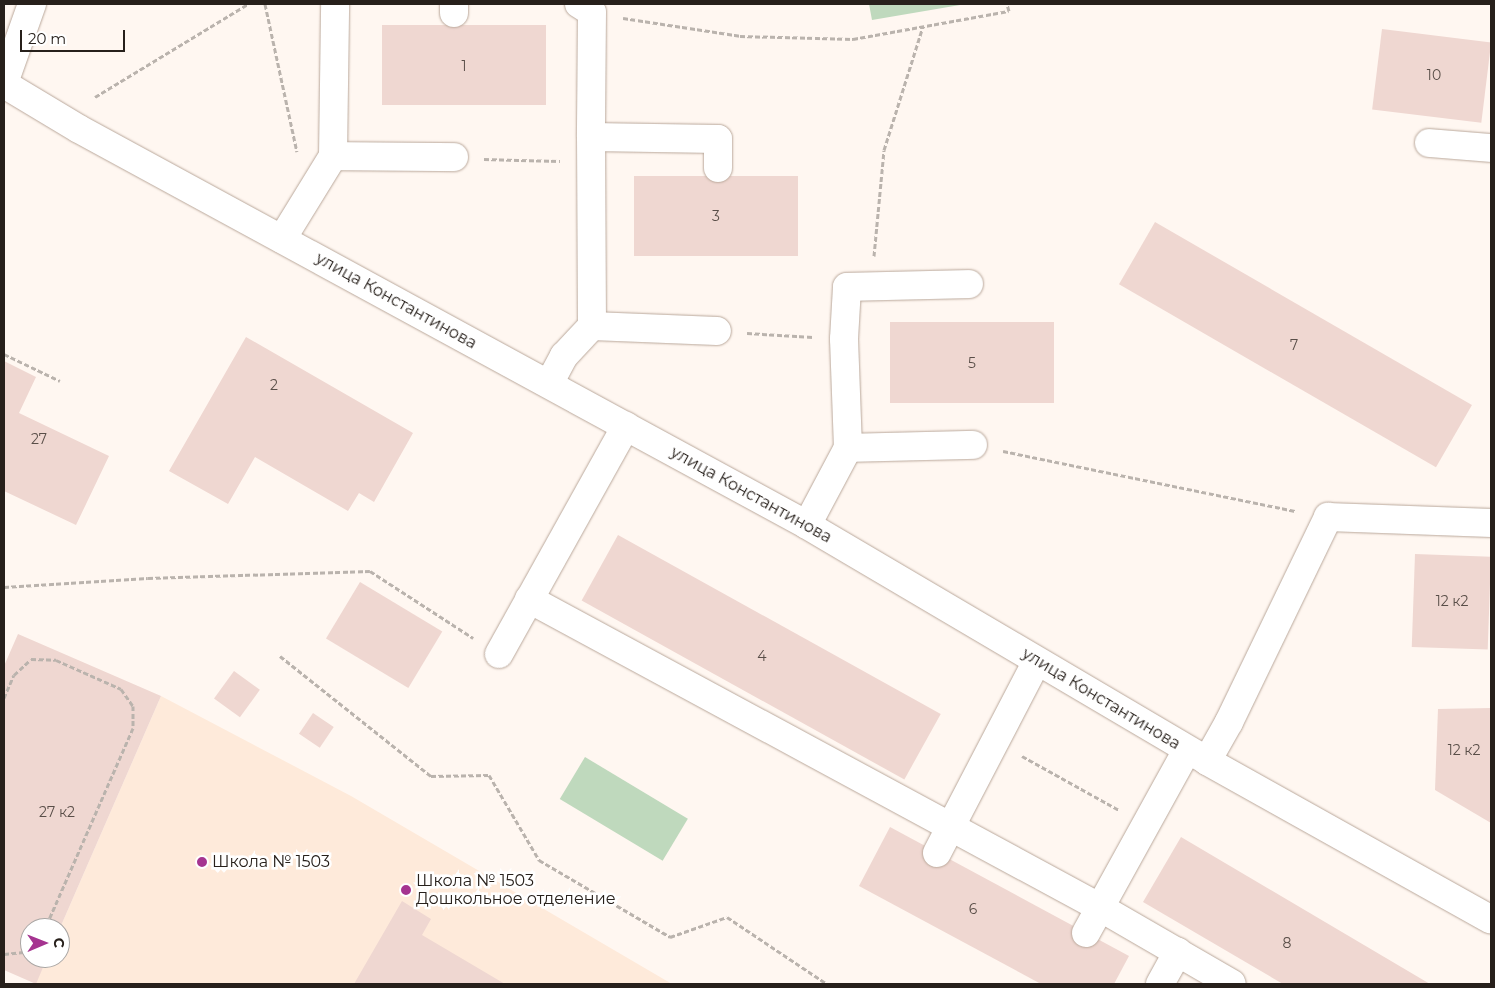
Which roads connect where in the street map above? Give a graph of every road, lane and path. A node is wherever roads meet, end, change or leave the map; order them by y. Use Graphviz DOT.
graph roads {
  1 [pos="32,4"];
  2 [pos="248,4"];
  3 [pos="265,4"];
  4 [pos="335,4"];
  5 [pos="1007,4"];
  6 [pos="586,8"];
  7 [pos="923,26"];
  8 [pos="4,83"];
  9 [pos="95,97"];
  10 [pos="1429,143"];
  11 [pos="1491,148"];
  12 [pos="591,150"];
  13 [pos="333,156"];
  14 [pos="454,157"];
  15 [pos="718,168"];
  16 [pos="307,199"];
  17 [pos="282,239"];
  18 [pos="969,284"];
  19 [pos="871,286"];
  20 [pos="592,326"];
  21 [pos="717,331"];
  22 [pos="844,339"];
  23 [pos="4,354"];
  24 [pos="60,381"];
  25 [pos="549,384"];
  26 [pos="626,426"];
  27 [pos="973,445"];
  28 [pos="848,448"];
  29 [pos="1328,517"];
  30 [pos="1491,523"];
  31 [pos="807,525"];
  32 [pos="4,587"];
  33 [pos="529,599"];
  34 [pos="500,654"];
  35 [pos="280,656"];
  36 [pos="1037,661"];
  37 [pos="4,698"];
  38 [pos="996,741"];
  39 [pos="1197,755"];
  40 [pos="1146,825"];
  41 [pos="951,827"];
  42 [pos="937,853"];
  43 [pos="1101,908"];
  44 [pos="49,918"];
  45 [pos="1491,920"];
  46 [pos="1086,933"];
  47 [pos="20,952"];
  48 [pos="1178,952"];
  49 [pos="4,954"];
  50 [pos="827,984"];
  51 [pos="1160,984"];
  52 [pos="1232,984"];
  1 -- 8 [label="street"];
  2 -- 9 [label="path"];
  3 -- 16 [label="path"];
  4 -- 13 [label="street"];
  5 -- 7 [label="path"];
  6 -- 7 [label="path"];
  6 -- 12 [label="street"];
  7 -- 19 [label="path"];
  8 -- 17 [label="street, улица Константинова"];
  10 -- 11 [label="street"];
  12 -- 14 [label="path"];
  12 -- 15 [label="street"];
  12 -- 20 [label="street"];
  13 -- 14 [label="street"];
  13 -- 16 [label="street"];
  16 -- 17 [label="street"];
  17 -- 25 [label="street, улица Константинова"];
  18 -- 19 [label="street"];
  19 -- 22 [label="street"];
  20 -- 21 [label="street"];
  20 -- 25 [label="street"];
  21 -- 22 [label="path"];
  22 -- 28 [label="street"];
  23 -- 24 [label="path"];
  25 -- 26 [label="street, улица Константинова"];
  26 -- 31 [label="street, улица Константинова"];
  26 -- 33 [label="street"];
  27 -- 28 [label="street"];
  27 -- 29 [label="path"];
  28 -- 31 [label="street"];
  29 -- 30 [label="street"];
  29 -- 39 [label="street"];
  31 -- 36 [label="street, улица Константинова"];
  32 -- 34 [label="path"];
  33 -- 34 [label="street"];
  33 -- 41 [label="street"];
  35 -- 50 [label="path"];
  36 -- 38 [label="street"];
  36 -- 39 [label="street, улица Константинова"];
  37 -- 44 [label="path"];
  38 -- 40 [label="path"];
  38 -- 41 [label="street"];
  39 -- 40 [label="street"];
  39 -- 45 [label="street, улица Константинова"];
  40 -- 43 [label="street"];
  41 -- 42 [label="street"];
  41 -- 43 [label="street"];
  43 -- 46 [label="street"];
  43 -- 48 [label="street"];
  47 -- 49 [label="path"];
  48 -- 51 [label="street"];
  48 -- 52 [label="street"];
}
